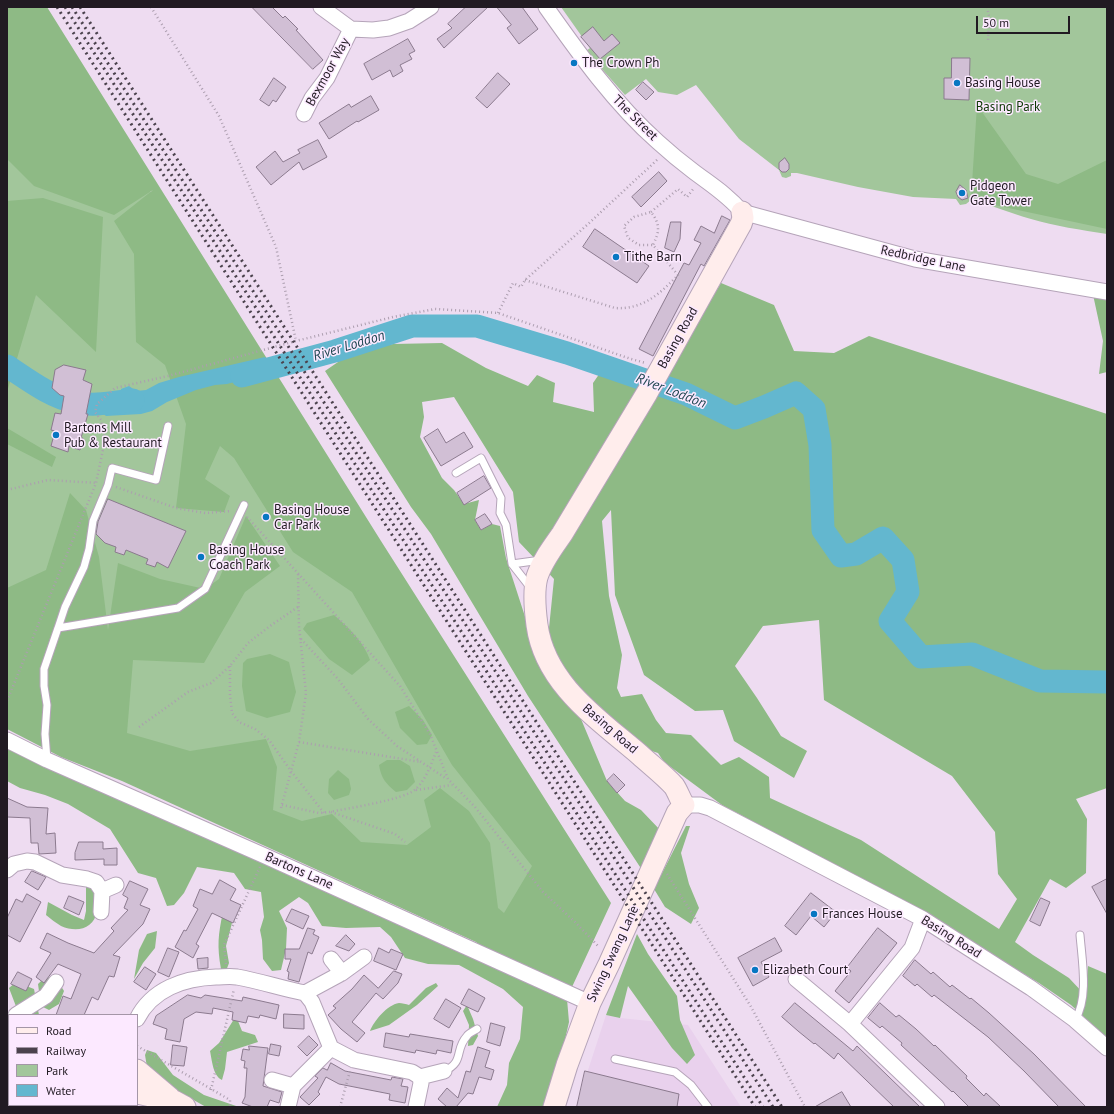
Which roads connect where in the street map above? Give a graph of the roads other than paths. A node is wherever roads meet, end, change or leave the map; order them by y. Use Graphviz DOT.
graph roads {
  1 [pos="321,7"];
  2 [pos="431,7"];
  3 [pos="546,7"];
  4 [pos="352,29"];
  5 [pos="304,114"];
  6 [pos="742,212"];
  7 [pos="1107,292"];
  8 [pos="168,426"];
  9 [pos="456,473"];
  10 [pos="242,508"];
  11 [pos="545,560"];
  12 [pos="512,564"];
  13 [pos="535,594"];
  14 [pos="58,628"];
  15 [pos="7,740"];
  16 [pos="47,760"];
  17 [pos="684,805"];
  18 [pos="7,870"];
  19 [pos="116,885"];
  20 [pos="102,891"];
  21 [pos="101,912"];
  22 [pos="923,919"];
  23 [pos="1080,935"];
  24 [pos="364,957"];
  25 [pos="331,959"];
  26 [pos="342,973"];
  27 [pos="796,979"];
  28 [pos="56,982"];
  29 [pos="305,993"];
  30 [pos="590,1003"];
  31 [pos="7,1006"];
  32 [pos="14,1014"];
  33 [pos="17,1014"];
  34 [pos="138,1018"];
  35 [pos="1075,1020"];
  36 [pos="850,1024"];
  37 [pos="477,1029"];
  38 [pos="331,1048"];
  39 [pos="1107,1048"];
  40 [pos="615,1060"];
  41 [pos="138,1071"];
  42 [pos="444,1072"];
  43 [pos="420,1077"];
  44 [pos="272,1080"];
  45 [pos="293,1086"];
  46 [pos="138,1093"];
  47 [pos="179,1104"];
  48 [pos="288,1107"];
  49 [pos="416,1107"];
  50 [pos="554,1107"];
  51 [pos="708,1107"];
  52 [pos="937,1107"];
  1 -- 4 [label="street, Bexmoor Way"];
  2 -- 4 [label="street, Bexmoor Way"];
  3 -- 6 [label="street, The Street"];
  4 -- 5 [label="street, Bexmoor Way"];
  6 -- 7 [label="street, Redbridge Lane"];
  6 -- 11 [label="street, Basing Road"];
  8 -- 14 [label="lane"];
  9 -- 12 [label="lane"];
  10 -- 14 [label="lane"];
  11 -- 12 [label="lane"];
  11 -- 13 [label="street, Basing Road"];
  12 -- 13 [label="lane"];
  13 -- 17 [label="street, Basing Road"];
  14 -- 16 [label="lane"];
  15 -- 16 [label="street, Bartons Lane"];
  16 -- 30 [label="street, Bartons Lane"];
  17 -- 22 [label="street, Basing Road"];
  17 -- 30 [label="street, Swing Swang Lane"];
  18 -- 20 [label="street"];
  19 -- 20 [label="street"];
  20 -- 21 [label="street"];
  22 -- 35 [label="street, Basing Road"];
  22 -- 36 [label="street"];
  23 -- 35 [label="lane"];
  24 -- 26 [label="street"];
  25 -- 26 [label="street"];
  26 -- 29 [label="street"];
  27 -- 36 [label="street"];
  28 -- 33 [label="street"];
  29 -- 34 [label="street"];
  29 -- 38 [label="street"];
  30 -- 50 [label="street, Swing Swang Lane"];
  31 -- 32 [label="street"];
  35 -- 39 [label="street, Basing Road"];
  36 -- 52 [label="street"];
  37 -- 42 [label="lane"];
  38 -- 43 [label="street"];
  38 -- 45 [label="street"];
  40 -- 51 [label="lane"];
  41 -- 47 [label="street"];
  42 -- 43 [label="street"];
  43 -- 49 [label="street"];
  44 -- 45 [label="street"];
  45 -- 48 [label="street"];
  46 -- 47 [label="street"];
}
